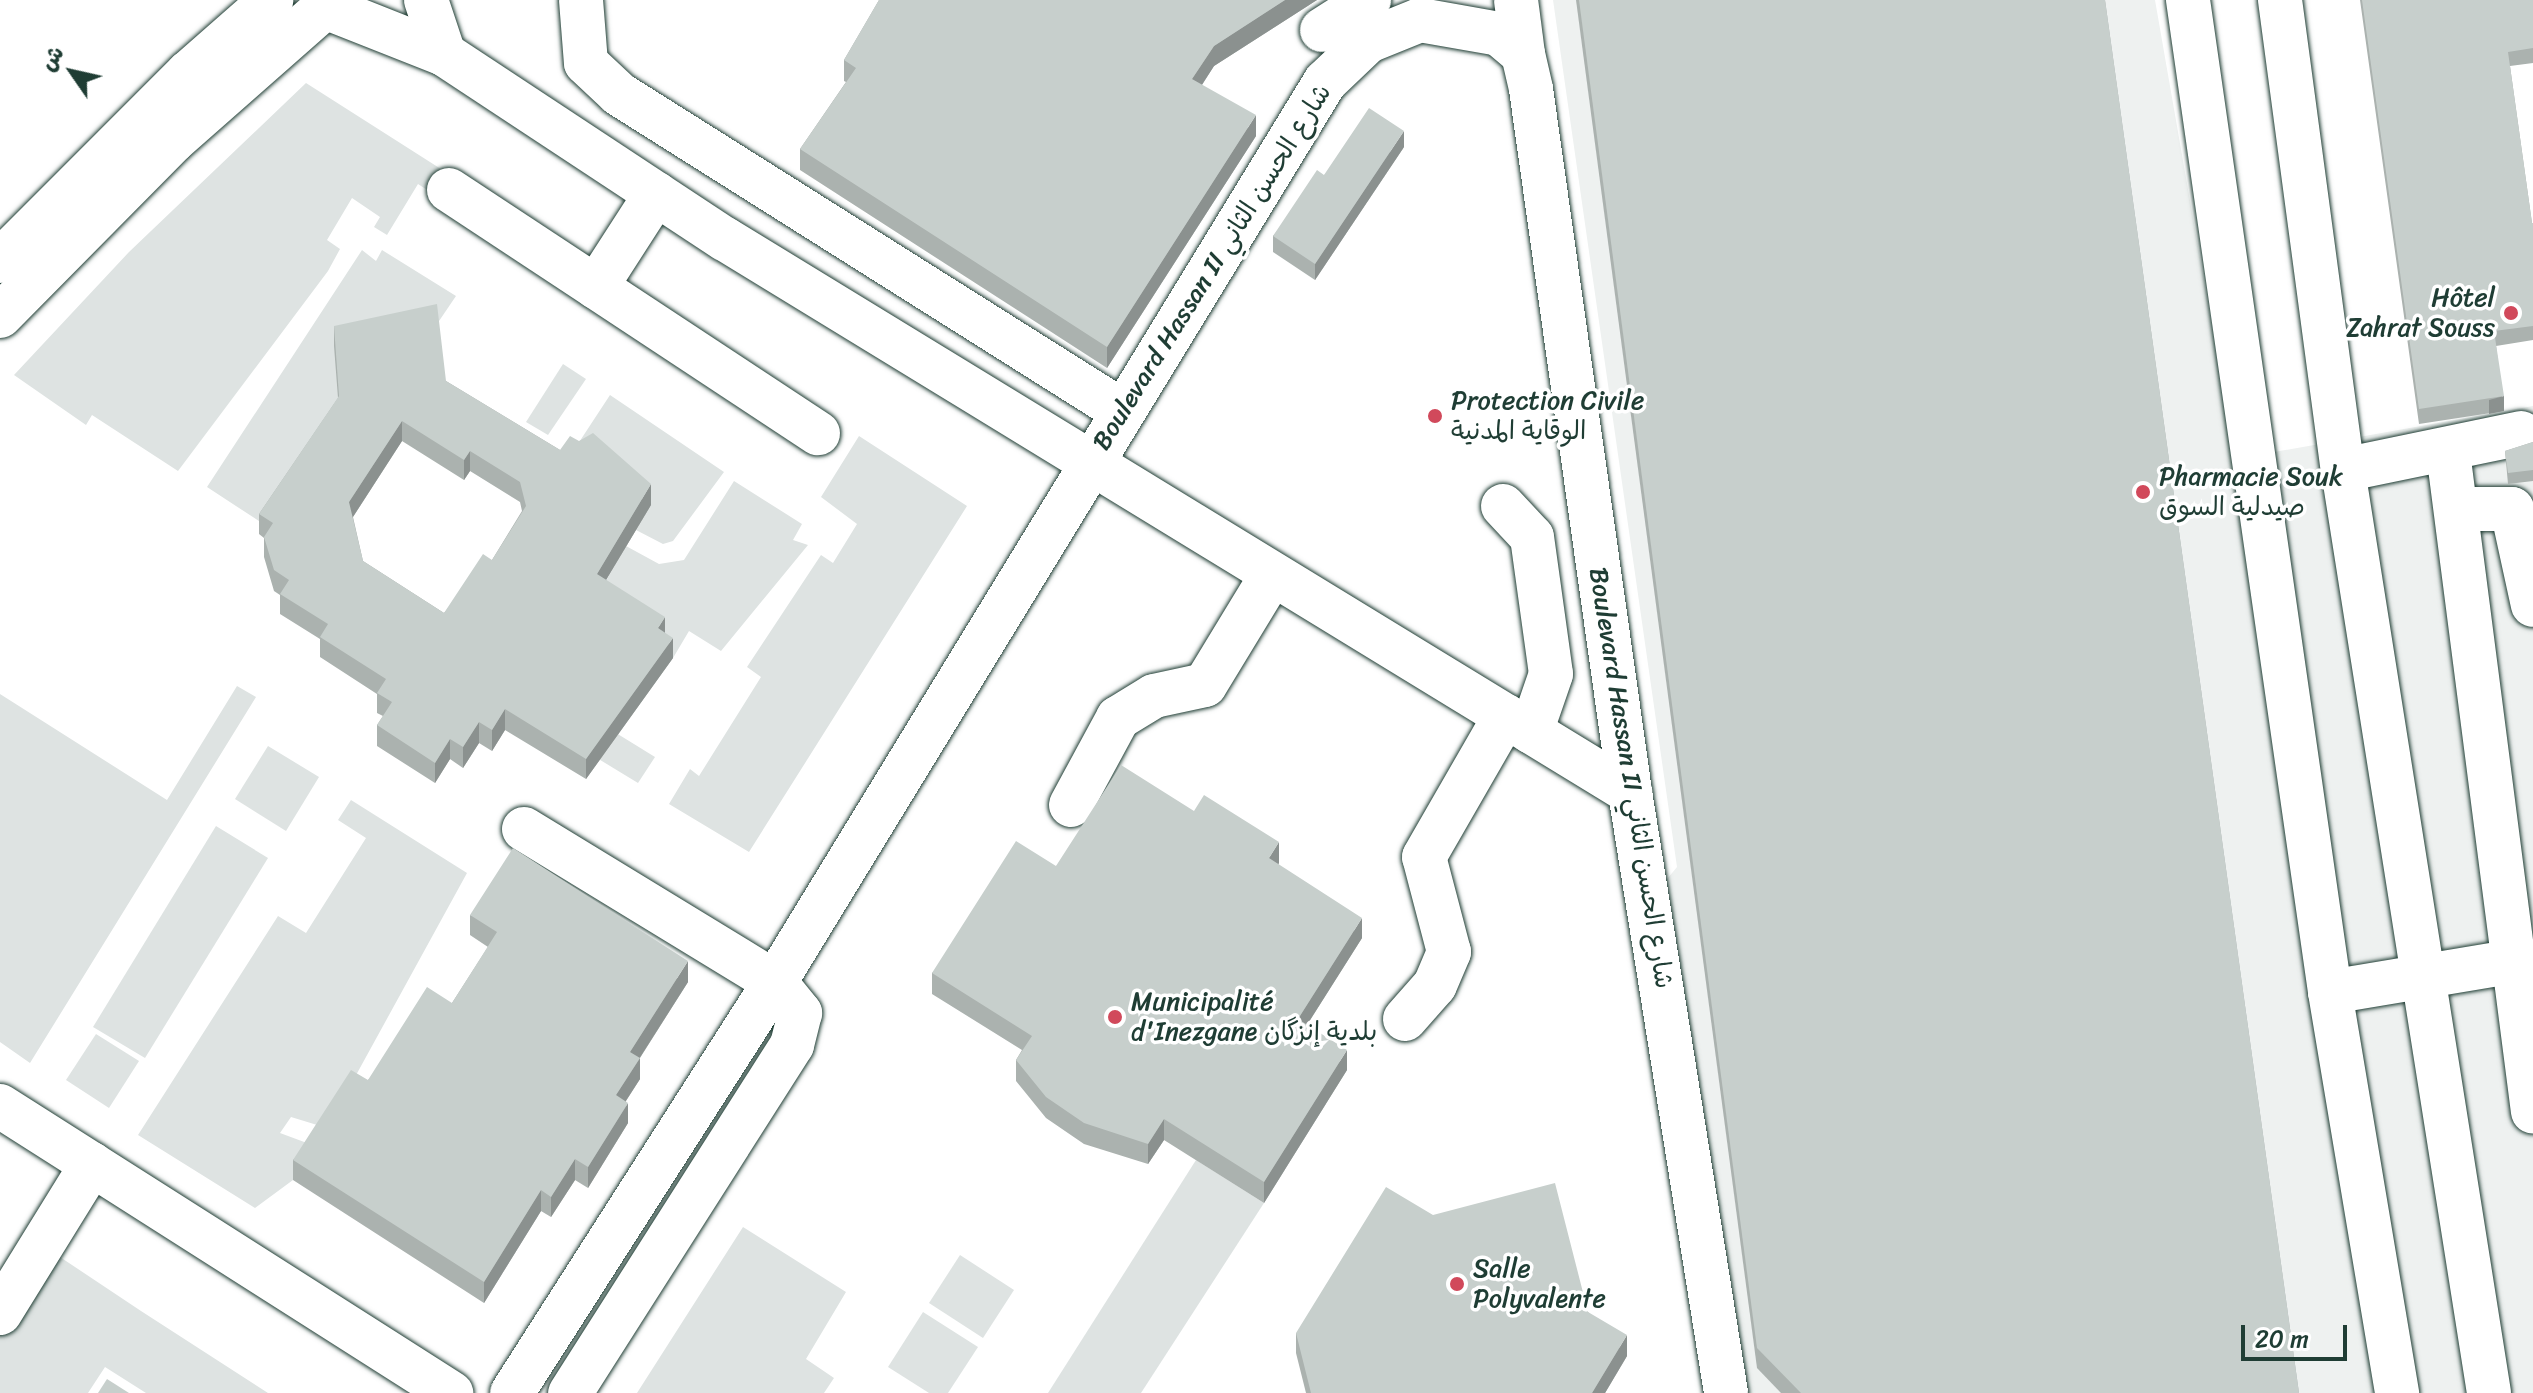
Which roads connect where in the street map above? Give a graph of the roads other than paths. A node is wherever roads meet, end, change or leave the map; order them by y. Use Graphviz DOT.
graph roads {
  1 [pos="271,0"];
  2 [pos="426,0"];
  3 [pos="581,0"];
  4 [pos="1369,0"];
  5 [pos="1516,0"];
  6 [pos="2188,0"];
  7 [pos="2280,0"];
  8 [pos="329,4"];
  9 [pos="1322,30"];
  10 [pos="444,54"];
  11 [pos="1523,54"];
  12 [pos="449,190"];
  13 [pos="656,194"];
  14 [pos="0,261"];
  15 [pos="596,287"];
  16 [pos="0,316"];
  17 [pos="1122,411"];
  18 [pos="818,433"];
  19 [pos="2521,433"];
  20 [pos="2448,452"];
  21 [pos="1090,464"];
  22 [pos="2343,470"];
  23 [pos="1503,506"];
  24 [pos="2456,509"];
  25 [pos="1272,575"];
  26 [pos="2533,605"];
  27 [pos="1518,724"];
  28 [pos="1630,792"];
  29 [pos="1071,805"];
  30 [pos="524,829"];
  31 [pos="2510,962"];
  32 [pos="2423,979"];
  33 [pos="775,982"];
  34 [pos="2330,992"];
  35 [pos="1405,1019"];
  36 [pos="0,1106"];
  37 [pos="2533,1112"];
  38 [pos="92,1164"];
  39 [pos="0,1313"];
  40 [pos="451,1393"];
  41 [pos="512,1393"];
  42 [pos="570,1393"];
  43 [pos="1726,1393"];
  44 [pos="2397,1393"];
  45 [pos="2489,1393"];
  1 -- 14 [label="street"];
  2 -- 10 [label="street"];
  3 -- 17 [label="street"];
  4 -- 9 [label="street"];
  5 -- 11 [label="street"];
  6 -- 34 [label="street"];
  7 -- 22 [label="street"];
  8 -- 10 [label="street"];
  8 -- 16 [label="street"];
  10 -- 13 [label="street"];
  11 -- 17 [label="street, Boulevard Hassan II شارع الحسن الثاني"];
  11 -- 28 [label="street, Boulevard Hassan II شارع الحسن الثاني"];
  12 -- 15 [label="street"];
  13 -- 15 [label="street"];
  13 -- 21 [label="street"];
  15 -- 18 [label="street"];
  17 -- 21 [label="street, Boulevard Hassan II شارع الحسن الثاني"];
  19 -- 20 [label="street"];
  20 -- 22 [label="street"];
  20 -- 24 [label="street"];
  21 -- 25 [label="street"];
  21 -- 33 [label="street, Boulevard Hassan II شارع الحسن الثاني"];
  22 -- 32 [label="street"];
  23 -- 27 [label="street"];
  24 -- 26 [label="street"];
  24 -- 31 [label="street"];
  25 -- 27 [label="street"];
  25 -- 29 [label="street"];
  27 -- 28 [label="street"];
  27 -- 35 [label="street"];
  28 -- 43 [label="street, Boulevard Hassan II شارع الحسن الثاني"];
  30 -- 33 [label="street"];
  31 -- 32 [label="street"];
  31 -- 37 [label="street"];
  32 -- 34 [label="street"];
  32 -- 45 [label="street"];
  33 -- 41 [label="street, Boulevard Hassan II شارع الحسن الثاني"];
  33 -- 42 [label="street"];
  34 -- 44 [label="street"];
  36 -- 38 [label="street"];
  38 -- 39 [label="street"];
  38 -- 40 [label="street"];
}
